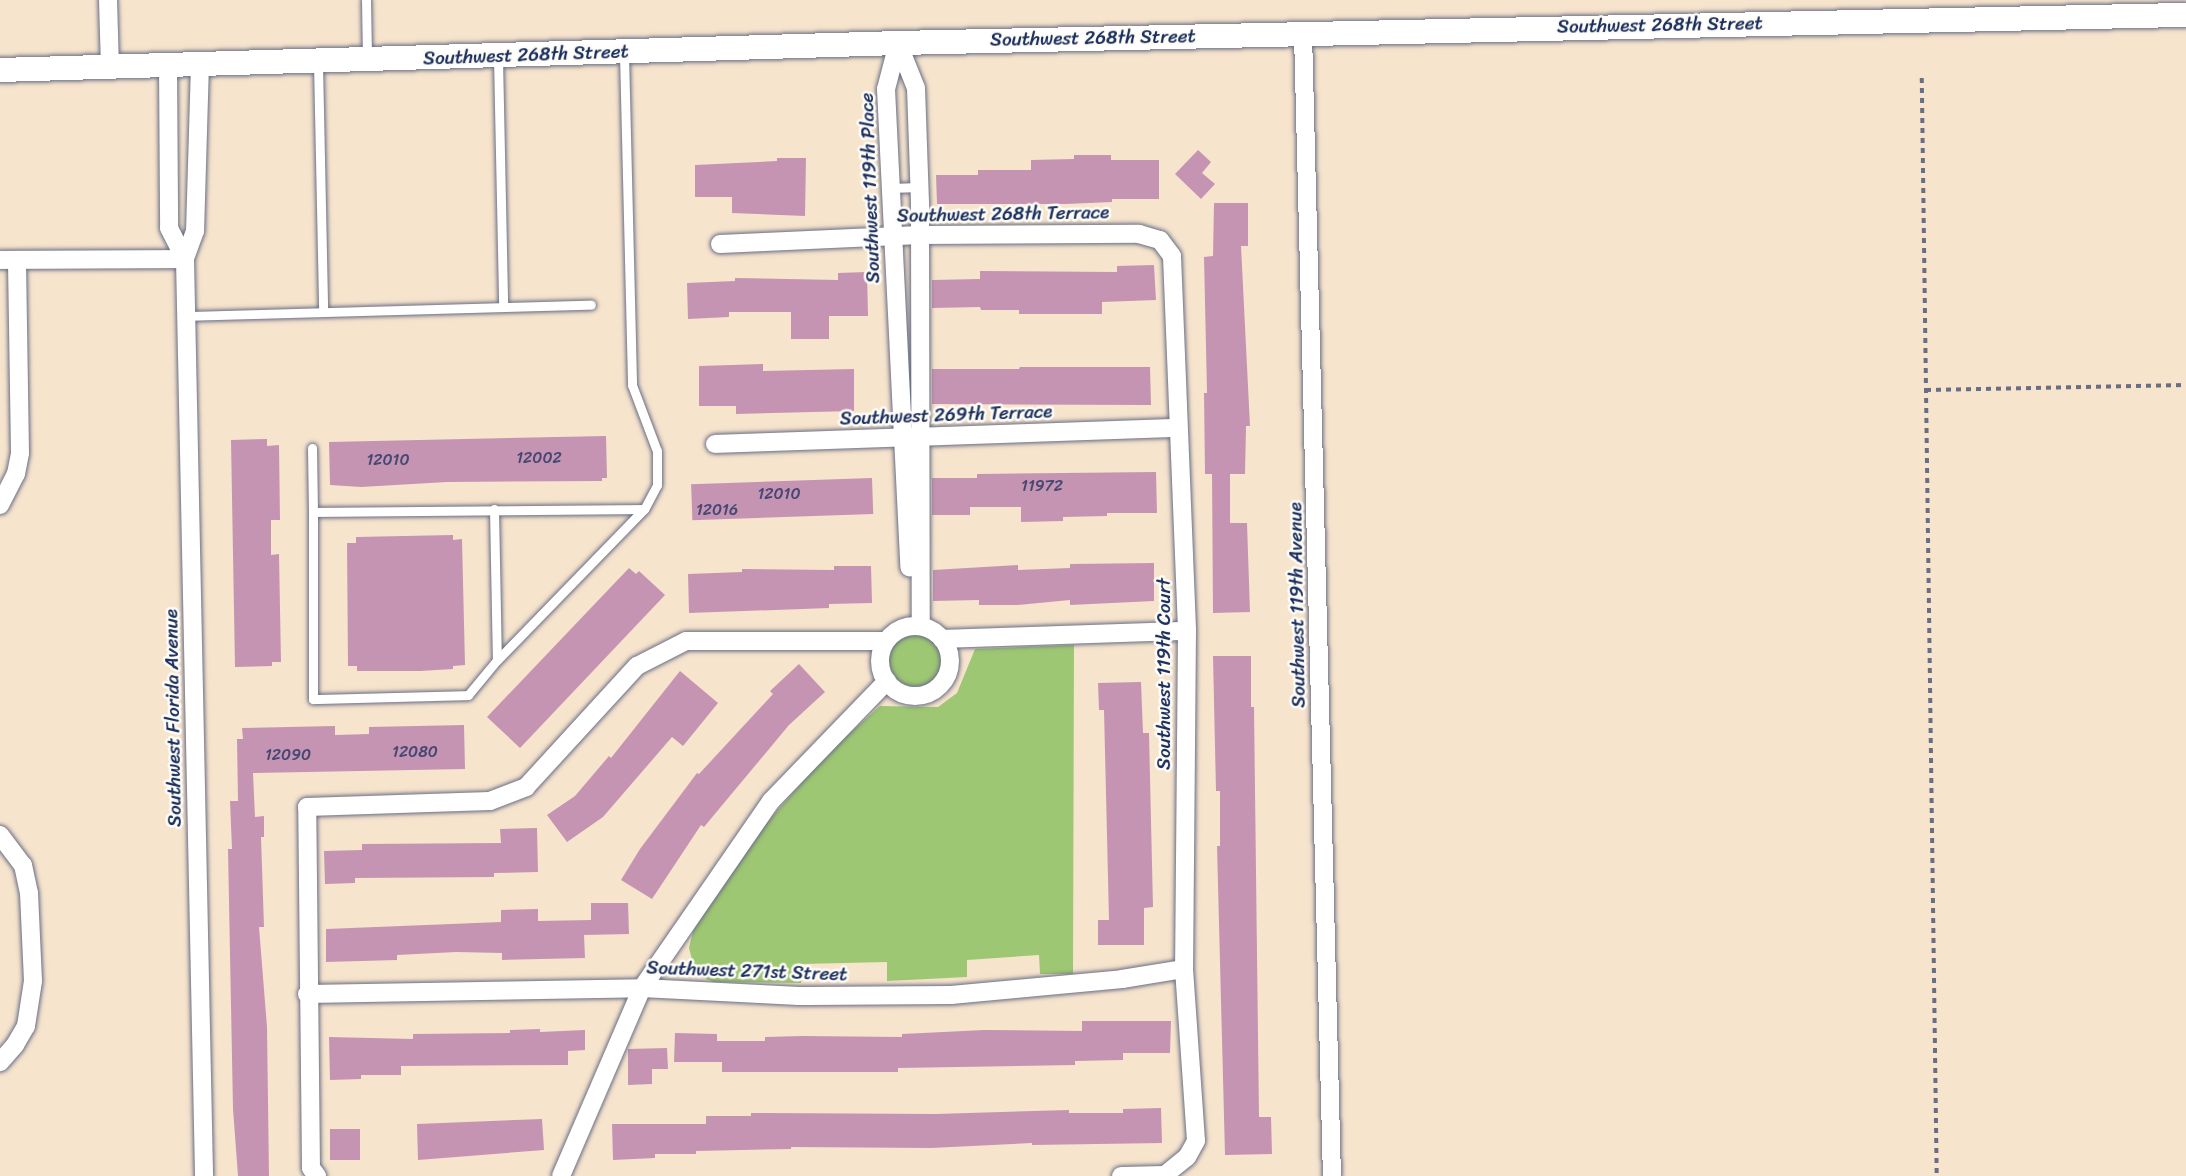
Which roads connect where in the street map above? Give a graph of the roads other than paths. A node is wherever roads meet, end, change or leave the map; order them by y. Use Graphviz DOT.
graph roads {
  1 [pos="108,0"];
  2 [pos="366,0"];
  3 [pos="2186,15"];
  4 [pos="1303,33"];
  5 [pos="898,43"];
  6 [pos="624,52"];
  7 [pos="498,56"];
  8 [pos="367,60"];
  9 [pos="318,61"];
  10 [pos="200,64"];
  11 [pos="169,65"];
  12 [pos="110,68"];
  13 [pos="0,70"];
  14 [pos="920,187"];
  15 [pos="890,188"];
  16 [pos="920,235"];
  17 [pos="892,236"];
  18 [pos="1160,240"];
  19 [pos="720,244"];
  20 [pos="185,259"];
  21 [pos="9,260"];
  22 [pos="591,305"];
  23 [pos="503,307"];
  24 [pos="323,312"];
  25 [pos="186,316"];
  26 [pos="1178,428"];
  27 [pos="910,438"];
  28 [pos="715,444"];
  29 [pos="312,448"];
  30 [pos="0,505"];
  31 [pos="494,509"];
  32 [pos="644,509"];
  33 [pos="313,512"];
  34 [pos="916,626"];
  35 [pos="1187,631"];
  36 [pos="942,639"];
  37 [pos="886,641"];
  38 [pos="497,660"];
  39 [pos="887,681"];
  40 [pos="0,835"];
  41 [pos="1184,969"];
  42 [pos="642,988"];
  43 [pos="307,994"];
  44 [pos="0,1062"];
  45 [pos="204,1176"];
  46 [pos="317,1176"];
  47 [pos="561,1176"];
  48 [pos="1121,1176"];
  49 [pos="1332,1176"];
  1 -- 12 [label="street"];
  2 -- 8 [label="lane"];
  3 -- 4 [label="main road, Southwest 268th Street"];
  4 -- 5 [label="main road, Southwest 268th Street"];
  4 -- 49 [label="street, Southwest 119th Avenue"];
  5 -- 6 [label="main road, Southwest 268th Street"];
  5 -- 14 [label="street, Southwest 119th Place"];
  5 -- 15 [label="street, Southwest 119th Place"];
  6 -- 7 [label="main road, Southwest 268th Street"];
  6 -- 32 [label="lane"];
  7 -- 8 [label="main road, Southwest 268th Street"];
  7 -- 23 [label="lane"];
  8 -- 9 [label="main road, Southwest 268th Street"];
  9 -- 10 [label="main road, Southwest 268th Street"];
  9 -- 24 [label="lane"];
  10 -- 11 [label="main road, Southwest 268th Street"];
  10 -- 20 [label="street, Southwest Florida Avenue"];
  11 -- 12 [label="main road, Southwest 268th Street"];
  11 -- 20 [label="street, Southwest Florida Avenue"];
  12 -- 13 [label="main road, Southwest 268th Street"];
  14 -- 15 [label="lane"];
  14 -- 16 [label="street, Southwest 119th Place"];
  15 -- 17 [label="street, Southwest 119th Place"];
  16 -- 17 [label="street, Southwest 268th Terrace"];
  16 -- 18 [label="street, Southwest 268th Terrace"];
  16 -- 27 [label="street, Southwest 119th Place"];
  17 -- 19 [label="street, Southwest 268th Terrace"];
  17 -- 27 [label="street, Southwest 119th Place"];
  18 -- 26 [label="street, Southwest 119th Court"];
  20 -- 21 [label="street"];
  20 -- 25 [label="street, Southwest Florida Avenue"];
  21 -- 30 [label="street"];
  22 -- 23 [label="lane"];
  23 -- 24 [label="lane"];
  24 -- 25 [label="lane"];
  25 -- 45 [label="street, Southwest Florida Avenue"];
  26 -- 27 [label="street, Southwest 269th Terrace"];
  26 -- 35 [label="street, Southwest 119th Court"];
  27 -- 28 [label="street, Southwest 269th Terrace"];
  27 -- 34 [label="street, Southwest 119th Place"];
  29 -- 33 [label="lane"];
  31 -- 32 [label="lane"];
  31 -- 33 [label="lane"];
  31 -- 38 [label="lane"];
  32 -- 38 [label="lane"];
  33 -- 38 [label="lane"];
  34 -- 36 [label="street"];
  34 -- 37 [label="street"];
  35 -- 36 [label="street"];
  35 -- 41 [label="street, Southwest 119th Court"];
  36 -- 39 [label="street"];
  37 -- 39 [label="street"];
  37 -- 43 [label="street"];
  39 -- 42 [label="street"];
  40 -- 44 [label="street"];
  41 -- 42 [label="street, Southwest 271st Street"];
  41 -- 48 [label="street, Southwest 119th Court"];
  42 -- 43 [label="street, Southwest 271st Street"];
  42 -- 47 [label="street"];
  43 -- 46 [label="street"];
}
